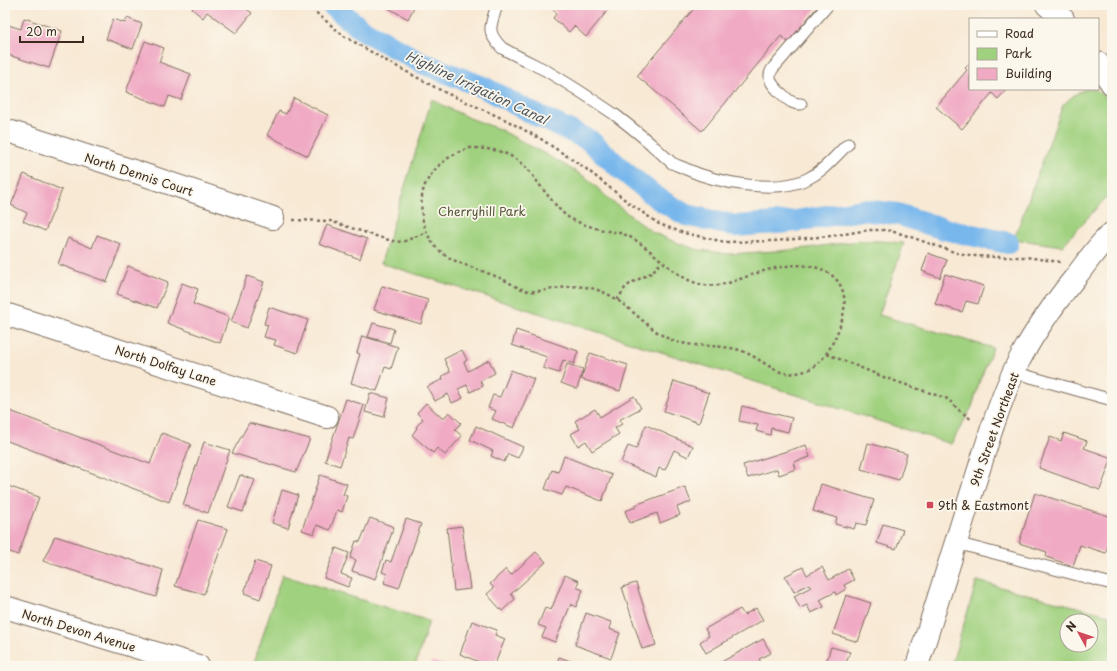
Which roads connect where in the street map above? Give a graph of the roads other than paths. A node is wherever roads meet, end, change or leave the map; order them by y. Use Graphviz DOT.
graph roads {
  1 [pos="497,5"];
  2 [pos="828,5"];
  3 [pos="1047,5"];
  4 [pos="1062,18"];
  5 [pos="1099,49"];
  6 [pos="1112,60"];
  7 [pos="1099,64"];
  8 [pos="1112,84"];
  9 [pos="801,104"];
  10 [pos="5,130"];
  11 [pos="848,144"];
  12 [pos="273,218"];
  13 [pos="1110,233"];
  14 [pos="5,314"];
  15 [pos="1013,372"];
  16 [pos="1112,400"];
  17 [pos="326,416"];
  18 [pos="956,543"];
  19 [pos="1112,584"];
  20 [pos="5,608"];
  21 [pos="198,666"];
  22 [pos="917,666"];
  1 -- 11 [label="lane"];
  2 -- 9 [label="lane"];
  3 -- 4 [label="street"];
  5 -- 6 [label="street"];
  7 -- 8 [label="street"];
  10 -- 12 [label="street, North Dennis Court"];
  13 -- 15 [label="street, 9th Street Northeast"];
  14 -- 17 [label="street, North Dolfay Lane"];
  15 -- 16 [label="lane"];
  15 -- 18 [label="street, 9th Street Northeast"];
  18 -- 19 [label="lane"];
  18 -- 22 [label="street, 9th Street Northeast"];
  20 -- 21 [label="street, North Devon Avenue"];
}
